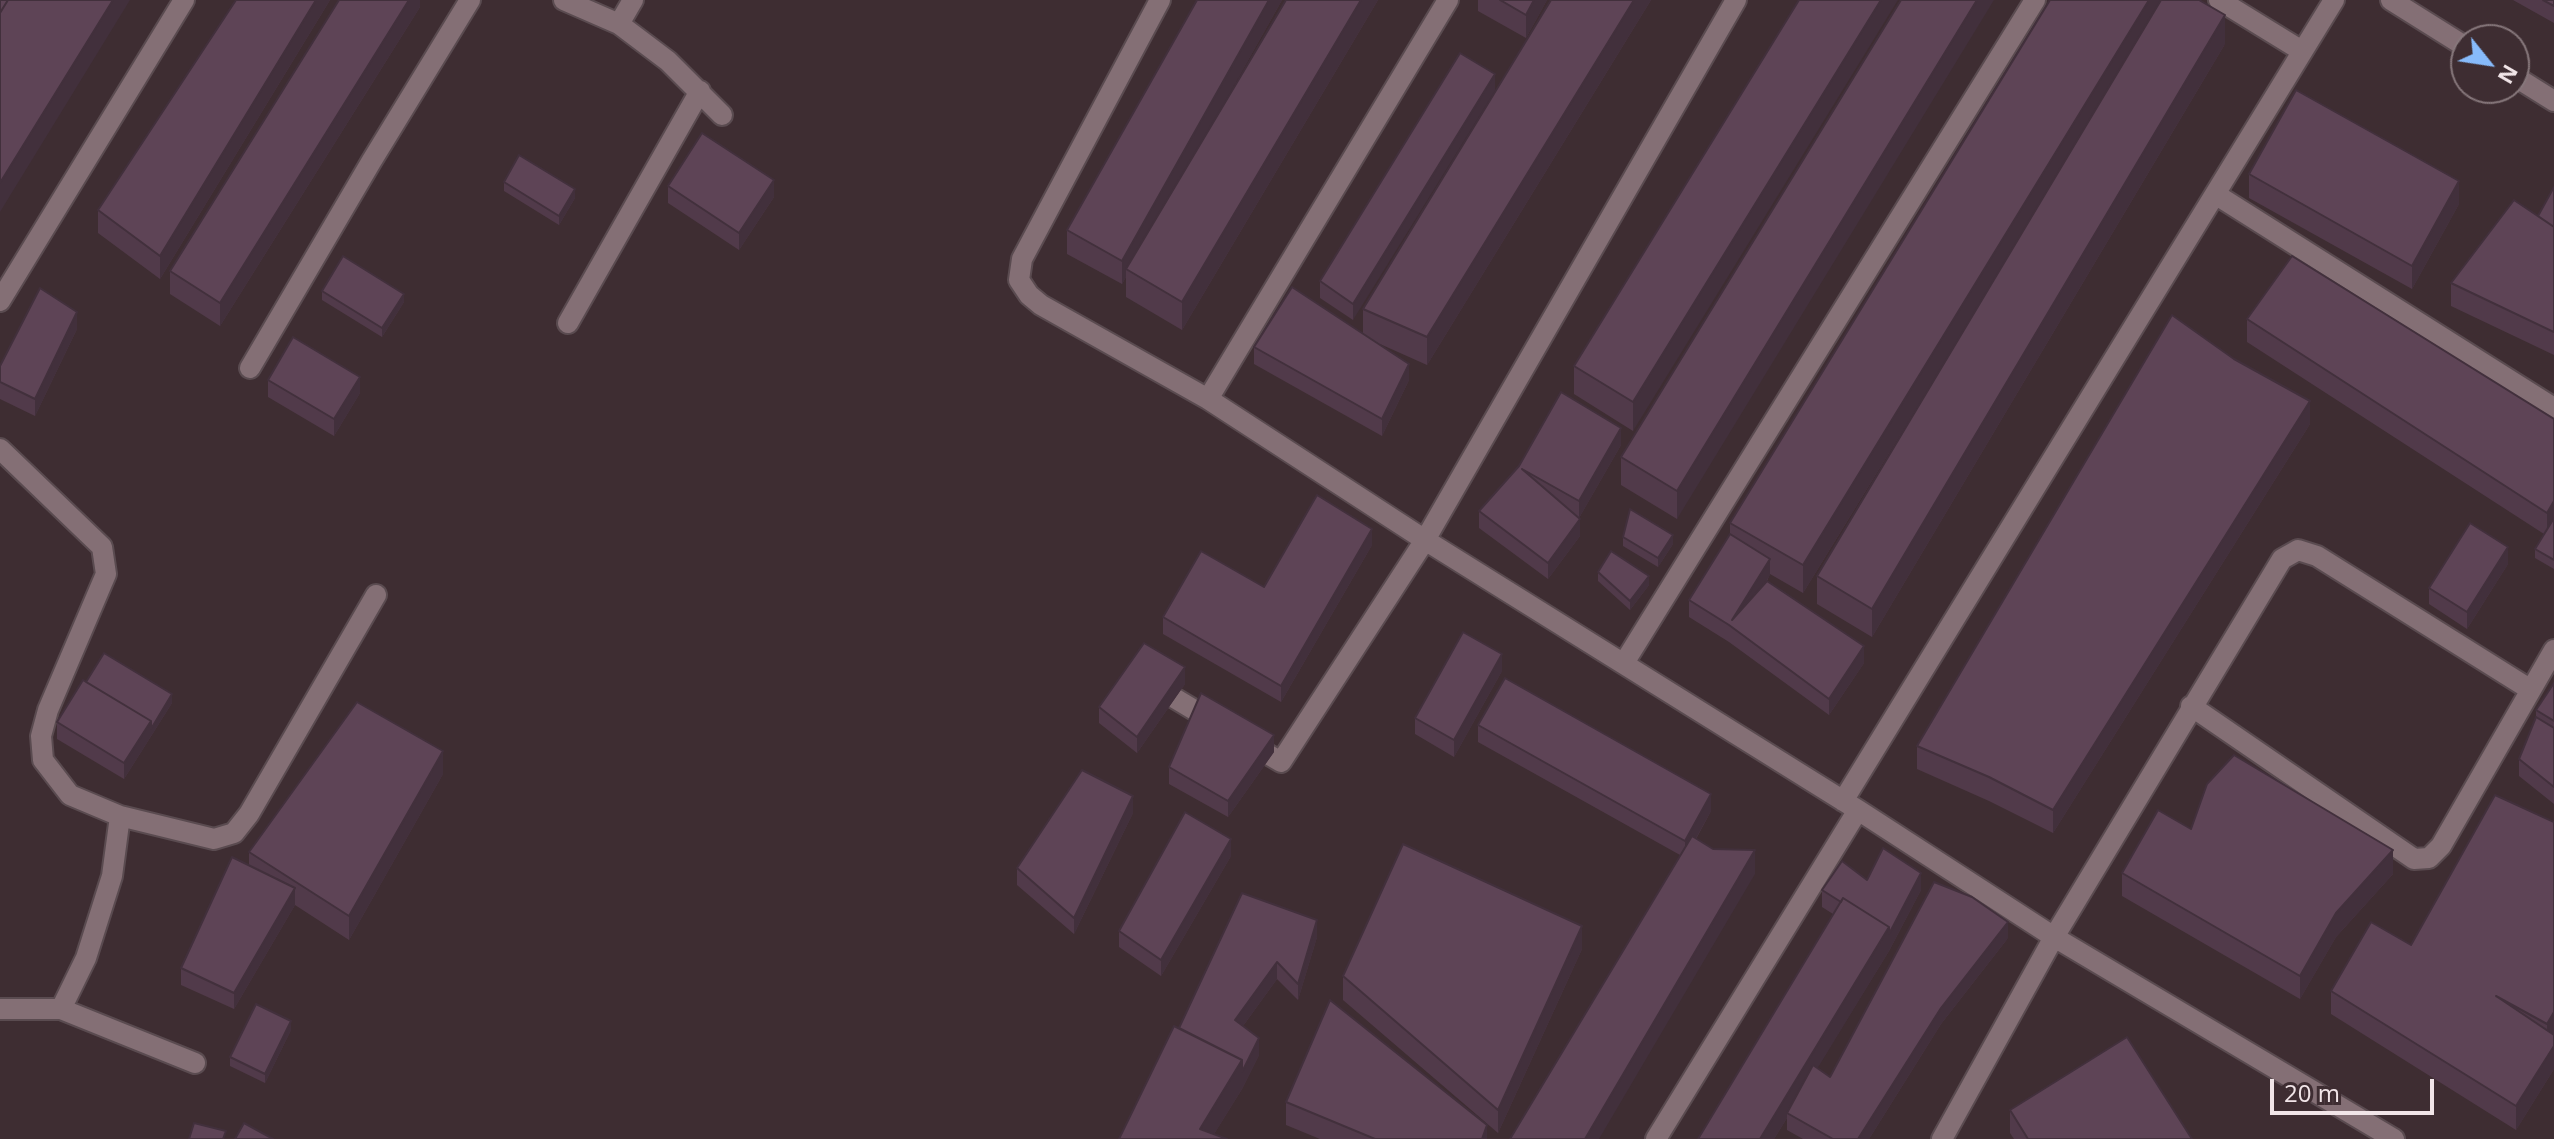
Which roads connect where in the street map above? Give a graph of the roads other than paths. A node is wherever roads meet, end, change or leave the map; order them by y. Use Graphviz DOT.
graph roads {
  1 [pos="184,0"];
  2 [pos="470,0"];
  3 [pos="564,0"];
  4 [pos="633,0"];
  5 [pos="1160,0"];
  6 [pos="1448,0"];
  7 [pos="1736,0"];
  8 [pos="2035,0"];
  9 [pos="2219,0"];
  10 [pos="2334,0"];
  11 [pos="2391,0"];
  12 [pos="619,24"];
  13 [pos="2450,37"];
  14 [pos="2302,51"];
  15 [pos="2530,86"];
  16 [pos="700,91"];
  17 [pos="2554,101"];
  18 [pos="722,115"];
  19 [pos="2215,194"];
  20 [pos="0,301"];
  21 [pos="568,323"];
  22 [pos="250,368"];
  23 [pos="1208,399"];
  24 [pos="2554,408"];
  25 [pos="0,449"];
  26 [pos="1425,540"];
  27 [pos="376,595"];
  28 [pos="2554,650"];
  29 [pos="1624,663"];
  30 [pos="1135,675"];
  31 [pos="2531,690"];
  32 [pos="2191,706"];
  33 [pos="1851,806"];
  34 [pos="120,816"];
  35 [pos="2054,937"];
  36 [pos="0,1009"];
  37 [pos="61,1009"];
  38 [pos="195,1063"];
  39 [pos="1656,1139"];
  40 [pos="1942,1139"];
  41 [pos="2394,1139"];
  1 -- 20 [label="street"];
  2 -- 22 [label="street"];
  3 -- 12 [label="street"];
  4 -- 12 [label="street"];
  5 -- 23 [label="street"];
  6 -- 23 [label="street"];
  7 -- 26 [label="street"];
  8 -- 29 [label="street"];
  9 -- 14 [label="street"];
  10 -- 14 [label="street"];
  11 -- 13 [label="street"];
  12 -- 16 [label="street"];
  14 -- 19 [label="street"];
  15 -- 17 [label="street"];
  16 -- 18 [label="street"];
  16 -- 21 [label="street"];
  19 -- 24 [label="street"];
  19 -- 33 [label="street"];
  23 -- 26 [label="street"];
  25 -- 34 [label="street"];
  26 -- 29 [label="street"];
  26 -- 30 [label="street"];
  27 -- 34 [label="street"];
  28 -- 31 [label="street"];
  29 -- 33 [label="street"];
  31 -- 32 [label="street"];
  31 -- 32 [label="street"];
  32 -- 35 [label="street"];
  33 -- 35 [label="street"];
  33 -- 39 [label="street"];
  34 -- 37 [label="street"];
  35 -- 40 [label="street"];
  35 -- 41 [label="street"];
  36 -- 37 [label="street"];
  37 -- 38 [label="street"];
}
